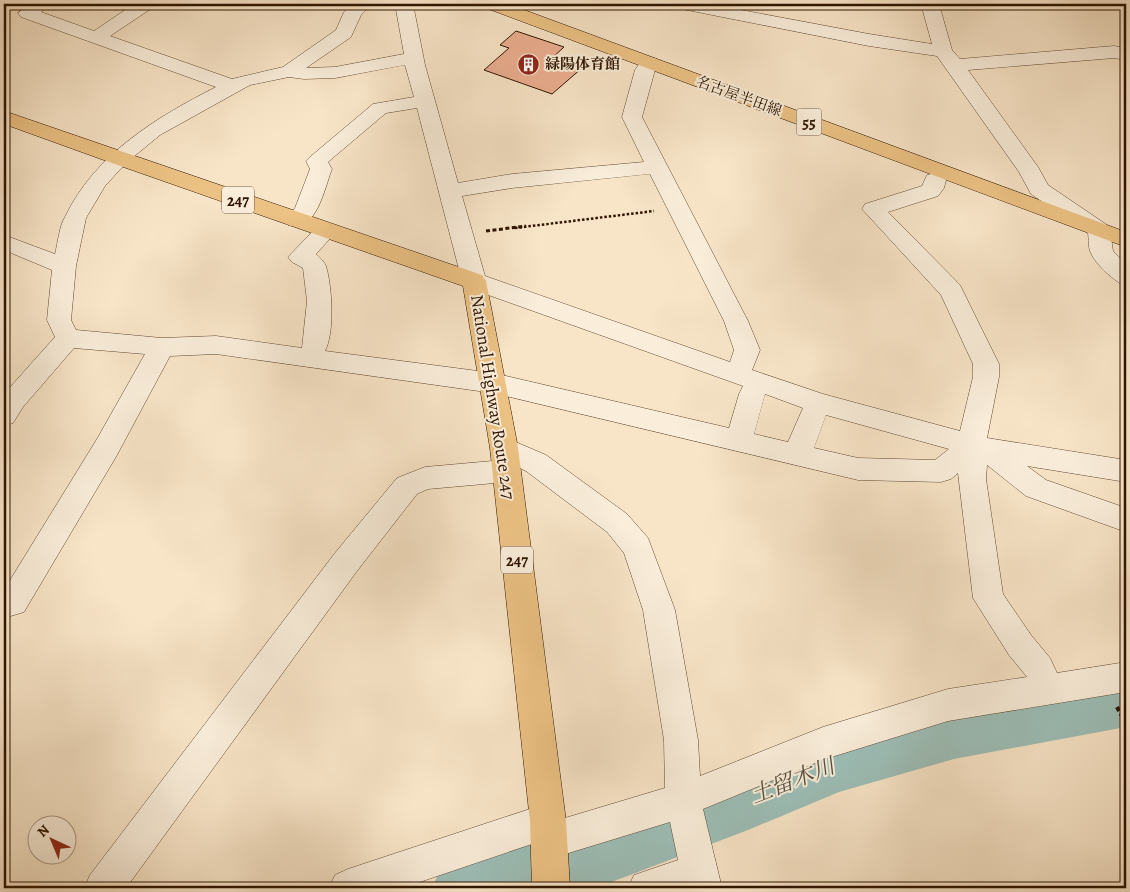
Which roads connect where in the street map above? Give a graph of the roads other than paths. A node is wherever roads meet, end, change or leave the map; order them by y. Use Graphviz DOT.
graph roads {
  1 [pos="42,4"];
  2 [pos="146,4"];
  3 [pos="363,4"];
  4 [pos="404,4"];
  5 [pos="492,4"];
  6 [pos="540,4"];
  7 [pos="682,4"];
  8 [pos="930,4"];
  9 [pos="97,37"];
  10 [pos="1126,54"];
  11 [pos="413,58"];
  12 [pos="949,58"];
  13 [pos="650,63"];
  14 [pos="289,71"];
  15 [pos="239,83"];
  16 [pos="424,100"];
  17 [pos="4,117"];
  18 [pos="119,159"];
  19 [pos="658,167"];
  20 [pos="935,180"];
  21 [pos="1039,189"];
  22 [pos="449,191"];
  23 [pos="296,220"];
  24 [pos="1126,220"];
  25 [pos="1099,230"];
  26 [pos="326,231"];
  27 [pos="1126,240"];
  28 [pos="4,242"];
  29 [pos="64,266"];
  30 [pos="1126,278"];
  31 [pos="474,281"];
  32 [pos="68,338"];
  33 [pos="162,347"];
  34 [pos="310,356"];
  35 [pos="748,378"];
  36 [pos="492,383"];
  37 [pos="818,403"];
  38 [pos="7,404"];
  39 [pos="739,442"];
  40 [pos="979,447"];
  41 [pos="797,455"];
  42 [pos="505,459"];
  43 [pos="1126,471"];
  44 [pos="1126,520"];
  45 [pos="4,605"];
  46 [pos="1126,677"];
  47 [pos="1048,689"];
  48 [pos="683,800"];
  49 [pos="548,831"];
  50 [pos="700,873"];
  51 [pos="103,888"];
  52 [pos="348,888"];
  53 [pos="551,888"];
  54 [pos="647,888"];
  1 -- 9 [label="street"];
  2 -- 9 [label="street"];
  3 -- 14 [label="street"];
  4 -- 11 [label="street"];
  5 -- 13 [label="main road, 名古屋半田線 / 55"];
  6 -- 21 [label="main road, 名古屋半田線 / 55"];
  7 -- 12 [label="street"];
  8 -- 12 [label="street"];
  9 -- 15 [label="street"];
  10 -- 12 [label="street"];
  11 -- 14 [label="street"];
  11 -- 16 [label="street"];
  12 -- 21 [label="street"];
  13 -- 19 [label="street"];
  13 -- 25 [label="main road, 名古屋半田線 / 55"];
  14 -- 15 [label="street"];
  15 -- 18 [label="street"];
  16 -- 22 [label="street"];
  16 -- 23 [label="street"];
  17 -- 18 [label="main road, National Highway Route 247 / 247"];
  18 -- 23 [label="main road, National Highway Route 247 / 247"];
  18 -- 29 [label="street"];
  19 -- 22 [label="street"];
  19 -- 35 [label="street"];
  20 -- 40 [label="street"];
  21 -- 24 [label="main road, 名古屋半田線 / 55"];
  21 -- 25 [label="street"];
  22 -- 31 [label="street"];
  23 -- 26 [label="main road, National Highway Route 247 / 247"];
  25 -- 27 [label="main road, 名古屋半田線 / 55"];
  25 -- 30 [label="street"];
  26 -- 31 [label="main road, National Highway Route 247 / 247"];
  26 -- 34 [label="street"];
  28 -- 29 [label="street"];
  29 -- 32 [label="street"];
  31 -- 35 [label="street"];
  31 -- 36 [label="main road, National Highway Route 247 / 247"];
  32 -- 33 [label="street"];
  32 -- 38 [label="street"];
  33 -- 34 [label="street"];
  33 -- 45 [label="street"];
  34 -- 36 [label="street"];
  35 -- 37 [label="street"];
  35 -- 39 [label="street"];
  36 -- 39 [label="street"];
  36 -- 42 [label="main road, National Highway Route 247 / 247"];
  37 -- 40 [label="street"];
  37 -- 41 [label="street"];
  39 -- 41 [label="street"];
  40 -- 41 [label="street"];
  40 -- 43 [label="street"];
  40 -- 44 [label="street"];
  40 -- 47 [label="street"];
  42 -- 48 [label="street"];
  42 -- 49 [label="main road, National Highway Route 247 / 247"];
  42 -- 51 [label="street"];
  46 -- 47 [label="street"];
  47 -- 48 [label="street"];
  48 -- 49 [label="street"];
  48 -- 50 [label="street"];
  49 -- 52 [label="street"];
  49 -- 53 [label="main road, National Highway Route 247 / 247"];
  50 -- 54 [label="street"];
}
